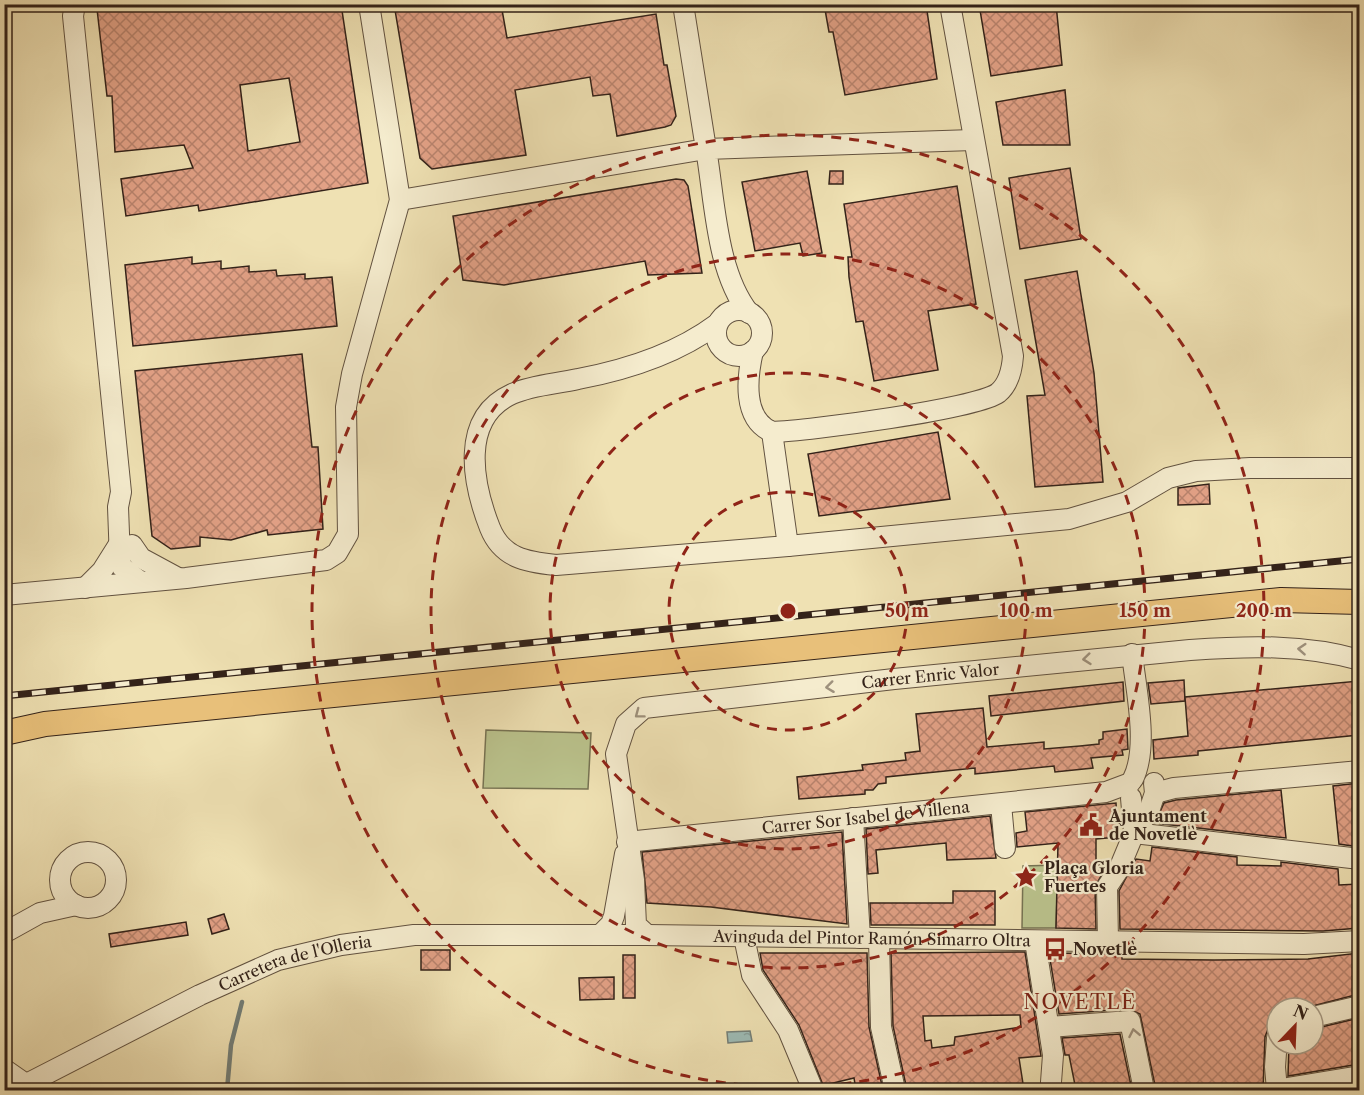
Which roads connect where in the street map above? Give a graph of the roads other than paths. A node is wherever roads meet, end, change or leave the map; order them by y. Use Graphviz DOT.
graph roads {
  1 [pos="75,4"];
  2 [pos="369,4"];
  3 [pos="683,4"];
  4 [pos="950,4"];
  5 [pos="973,140"];
  6 [pos="706,149"];
  7 [pos="400,200"];
  8 [pos="726,270"];
  9 [pos="749,313"];
  10 [pos="718,323"];
  11 [pos="667,351"];
  12 [pos="753,351"];
  13 [pos="725,352"];
  14 [pos="748,393"];
  15 [pos="772,432"];
  16 [pos="1359,468"];
  17 [pos="125,544"];
  18 [pos="788,546"];
  19 [pos="178,578"];
  20 [pos="127,580"];
  21 [pos="86,588"];
  22 [pos="4,595"];
  23 [pos="1359,602"];
  24 [pos="1132,654"];
  25 [pos="1359,660"];
  26 [pos="4,733"];
  27 [pos="1359,771"];
  28 [pos="1142,788"];
  29 [pos="1001,804"];
  30 [pos="853,818"];
  31 [pos="1134,833"];
  32 [pos="627,842"];
  33 [pos="1005,848"];
  34 [pos="1359,859"];
  35 [pos="60,882"];
  36 [pos="76,905"];
  37 [pos="40,913"];
  38 [pos="4,933"];
  39 [pos="600,935"];
  40 [pos="647,935"];
  41 [pos="744,937"];
  42 [pos="870,938"];
  43 [pos="1359,940"];
  44 [pos="1035,941"];
  45 [pos="1108,941"];
  46 [pos="1359,1006"];
  47 [pos="1325,1014"];
  48 [pos="1048,1028"];
  49 [pos="1276,1056"];
  50 [pos="4,1069"];
  51 [pos="1359,1076"];
  52 [pos="21,1088"];
  53 [pos="1050,1088"];
  54 [pos="813,1090"];
  55 [pos="895,1090"];
  56 [pos="1144,1090"];
  57 [pos="1277,1090"];
  1 -- 17 [label="street"];
  2 -- 7 [label="street"];
  3 -- 6 [label="street"];
  4 -- 5 [label="street"];
  5 -- 6 [label="street"];
  5 -- 15 [label="street"];
  6 -- 7 [label="street"];
  6 -- 8 [label="street"];
  7 -- 19 [label="street"];
  8 -- 9 [label="street"];
  8 -- 10 [label="street"];
  9 -- 10 [label="street"];
  9 -- 12 [label="street"];
  10 -- 11 [label="street"];
  10 -- 13 [label="street"];
  11 -- 13 [label="street"];
  11 -- 18 [label="street"];
  12 -- 13 [label="street"];
  12 -- 14 [label="street"];
  13 -- 14 [label="street"];
  14 -- 15 [label="street"];
  15 -- 18 [label="street"];
  16 -- 18 [label="street"];
  17 -- 19 [label="street"];
  17 -- 20 [label="street"];
  17 -- 21 [label="street"];
  19 -- 20 [label="street"];
  20 -- 21 [label="street"];
  21 -- 22 [label="street"];
  23 -- 26 [label="main road"];
  25 -- 24 [label="street, Carrer Enric Valor, one-way"];
  24 -- 28 [label="street"];
  24 -- 32 [label="street, Carrer Enric Valor, one-way"];
  27 -- 28 [label="street"];
  28 -- 29 [label="street, Carrer Sor Isabel de Villena"];
  28 -- 31 [label="street"];
  29 -- 30 [label="street, Carrer Sor Isabel de Villena"];
  29 -- 33 [label="street"];
  30 -- 32 [label="street, Carrer Sor Isabel de Villena"];
  30 -- 42 [label="street"];
  31 -- 34 [label="street"];
  31 -- 45 [label="street"];
  32 -- 39 [label="street, Carrer Enric Valor"];
  32 -- 40 [label="street, Carrer Enric Valor"];
  35 -- 36 [label="street"];
  35 -- 36 [label="street"];
  35 -- 37 [label="street"];
  36 -- 37 [label="street"];
  37 -- 38 [label="street"];
  39 -- 40 [label="street, Avinguda del Pintor Ramón Simarro Oltra"];
  39 -- 52 [label="street, Carretera de l'Olleria"];
  40 -- 41 [label="street, Avinguda del Pintor Ramón Simarro Oltra"];
  41 -- 42 [label="street, Avinguda del Pintor Ramón Simarro Oltra"];
  41 -- 54 [label="street"];
  42 -- 44 [label="street, Avinguda del Pintor Ramón Simarro Oltra"];
  42 -- 55 [label="street"];
  43 -- 45 [label="street, Avinguda del Pintor Ramón Simarro Oltra"];
  44 -- 45 [label="street, Avinguda del Pintor Ramón Simarro Oltra"];
  44 -- 48 [label="street"];
  46 -- 47 [label="street"];
  48 -- 53 [label="street"];
  56 -- 48 [label="street, one-way"];
  49 -- 57 [label="street"];
  50 -- 52 [label="street"];
  51 -- 57 [label="street"];
}
